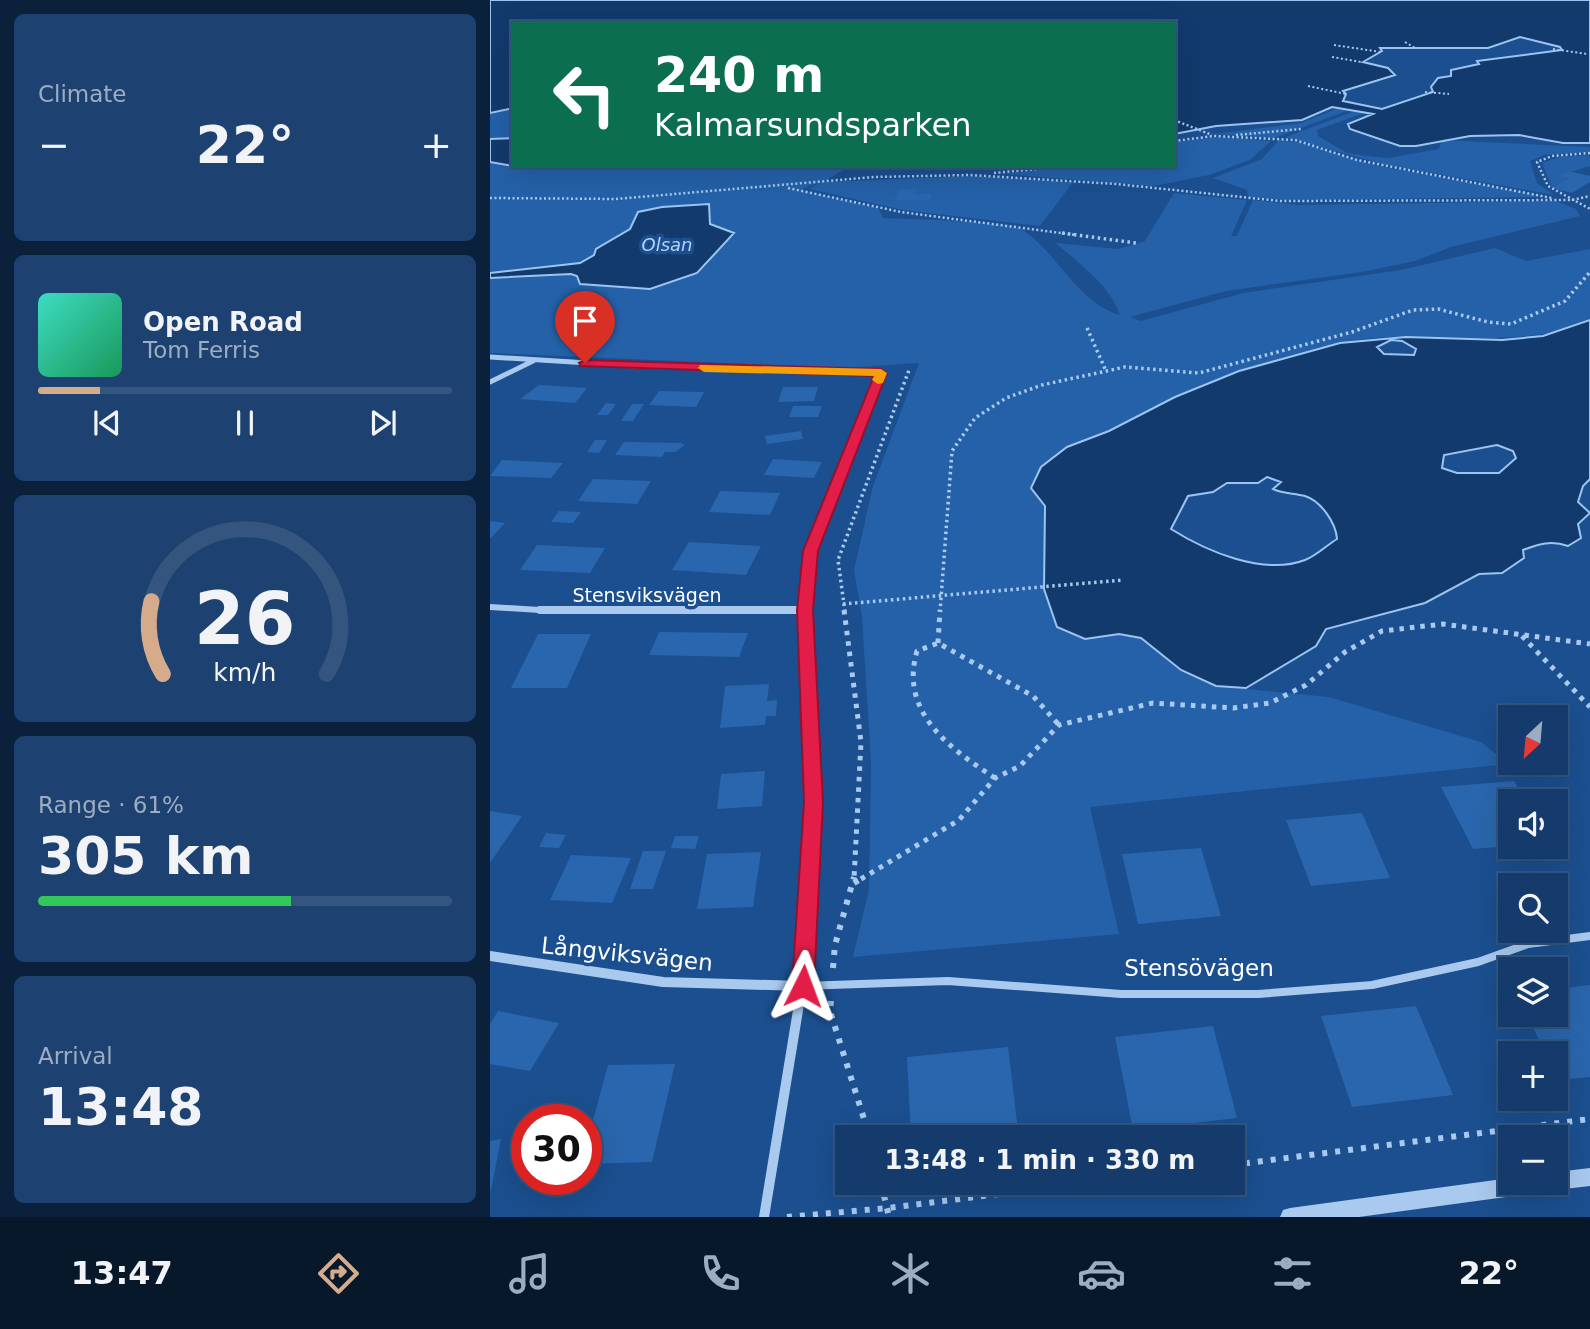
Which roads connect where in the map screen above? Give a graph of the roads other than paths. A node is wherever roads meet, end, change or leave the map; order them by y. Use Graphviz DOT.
graph roads {
  1 [pos="490,357"];
  2 [pos="534,360"];
  3 [pos="490,382"];
  4 [pos="490,607"];
  5 [pos="805,610"];
  6 [pos="1590,936"];
  7 [pos="490,956"];
  8 [pos="803,986"];
  9 [pos="1590,1177"];
  10 [pos="1568,1180"];
  11 [pos="1498,1189"];
  12 [pos="764,1217"];
  13 [pos="1290,1217"];
  1 -- 2 [label="street"];
  2 -- 3 [label="street"];
  2 -- 5 [label="street"];
  4 -- 5 [label="street, Stensviksvägen"];
  5 -- 8 [label="street"];
  6 -- 8 [label="lane, Stensövägen"];
  7 -- 8 [label="street, Långviksvägen"];
  8 -- 12 [label="street"];
  9 -- 10 [label="street"];
  11 -- 13 [label="street"];
}
